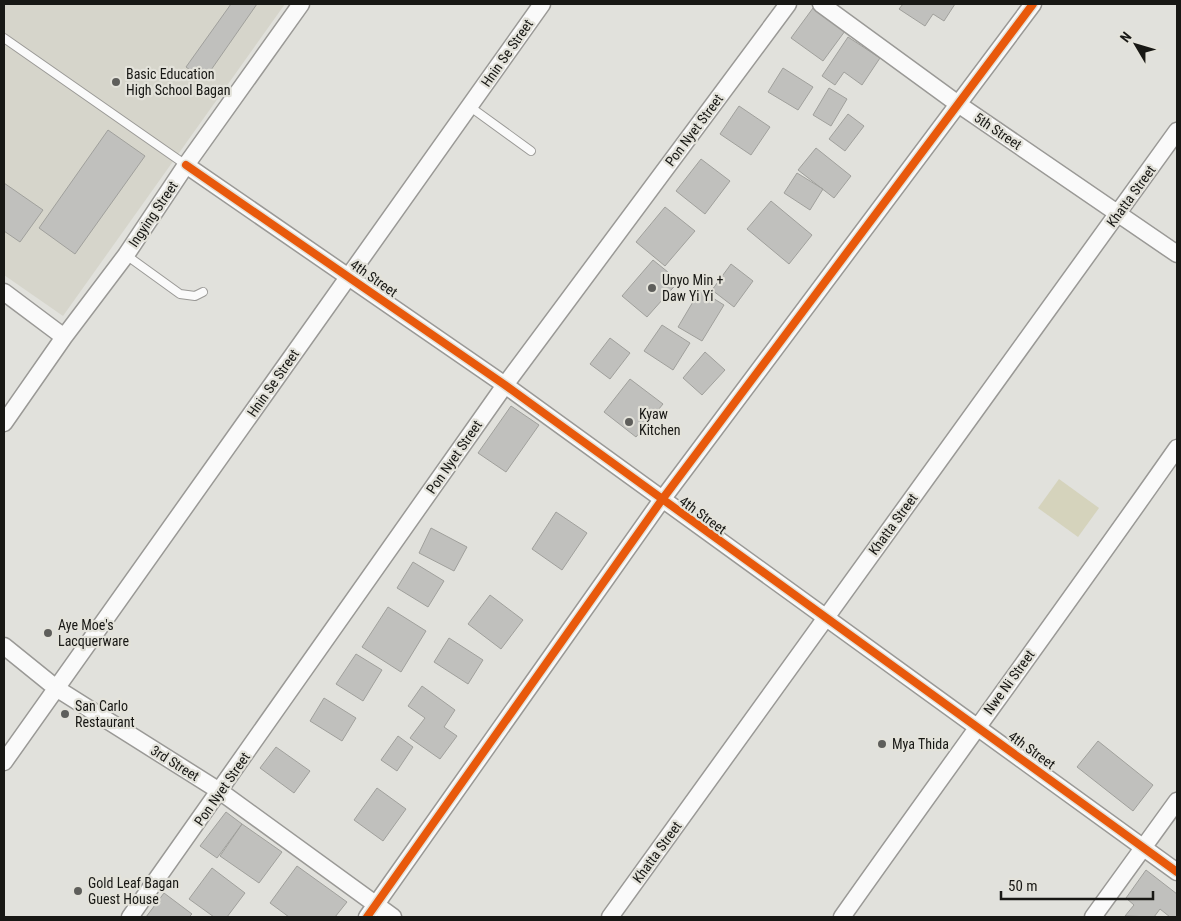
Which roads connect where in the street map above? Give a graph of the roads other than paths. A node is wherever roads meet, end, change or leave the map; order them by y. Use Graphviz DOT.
graph roads {
  1 [pos="301,4"];
  2 [pos="542,4"];
  3 [pos="788,4"];
  4 [pos="821,4"];
  5 [pos="1033,4"];
  6 [pos="4,38"];
  7 [pos="958,104"];
  8 [pos="469,106"];
  9 [pos="1177,131"];
  10 [pos="531,151"];
  11 [pos="186,165"];
  12 [pos="1119,213"];
  13 [pos="1177,254"];
  14 [pos="126,255"];
  15 [pos="349,276"];
  16 [pos="4,292"];
  17 [pos="203,292"];
  18 [pos="64,337"];
  19 [pos="505,385"];
  20 [pos="4,423"];
  21 [pos="1177,448"];
  22 [pos="662,500"];
  23 [pos="825,618"];
  24 [pos="4,646"];
  25 [pos="56,688"];
  26 [pos="978,725"];
  27 [pos="4,762"];
  28 [pos="221,792"];
  29 [pos="1177,801"];
  30 [pos="1144,848"];
  31 [pos="1177,872"];
  32 [pos="371,911"];
  33 [pos="130,917"];
  34 [pos="394,917"];
  35 [pos="610,917"];
  36 [pos="842,917"];
  37 [pos="1093,917"];
  1 -- 11 [label="street, Ingying Street"];
  2 -- 8 [label="street, Hnin Se Street"];
  3 -- 19 [label="street, Pon Nyet Street"];
  4 -- 7 [label="street, 5th Street"];
  5 -- 7 [label="street"];
  6 -- 11 [label="lane"];
  7 -- 12 [label="street, 5th Street"];
  7 -- 22 [label="street"];
  8 -- 10 [label="lane"];
  8 -- 15 [label="street, Hnin Se Street"];
  9 -- 12 [label="street, Khatta Street"];
  11 -- 14 [label="street, Ingying Street"];
  11 -- 15 [label="street, 4th Street"];
  12 -- 13 [label="street, 5th Street"];
  12 -- 23 [label="street, Khatta Street"];
  14 -- 17 [label="lane"];
  14 -- 18 [label="street, Ingying Street"];
  15 -- 19 [label="street, 4th Street"];
  15 -- 25 [label="street, Hnin Se Street"];
  16 -- 18 [label="street"];
  18 -- 20 [label="street, Ingying Street"];
  19 -- 22 [label="street, 4th Street"];
  19 -- 28 [label="street, Pon Nyet Street"];
  21 -- 26 [label="street, Nwe Ni Street"];
  22 -- 23 [label="street, 4th Street"];
  22 -- 32 [label="street"];
  23 -- 26 [label="street, 4th Street"];
  23 -- 35 [label="street, Khatta Street"];
  24 -- 25 [label="street, 3rd Street"];
  25 -- 27 [label="street, Hnin Se Street"];
  25 -- 28 [label="street, 3rd Street"];
  26 -- 30 [label="street, 4th Street"];
  26 -- 36 [label="street, Nwe Ni Street"];
  28 -- 32 [label="street, 3rd Street"];
  28 -- 33 [label="street, Pon Nyet Street"];
  29 -- 30 [label="street"];
  30 -- 31 [label="street, 4th Street"];
  30 -- 37 [label="street"];
  32 -- 34 [label="street, 3rd Street"];
}
